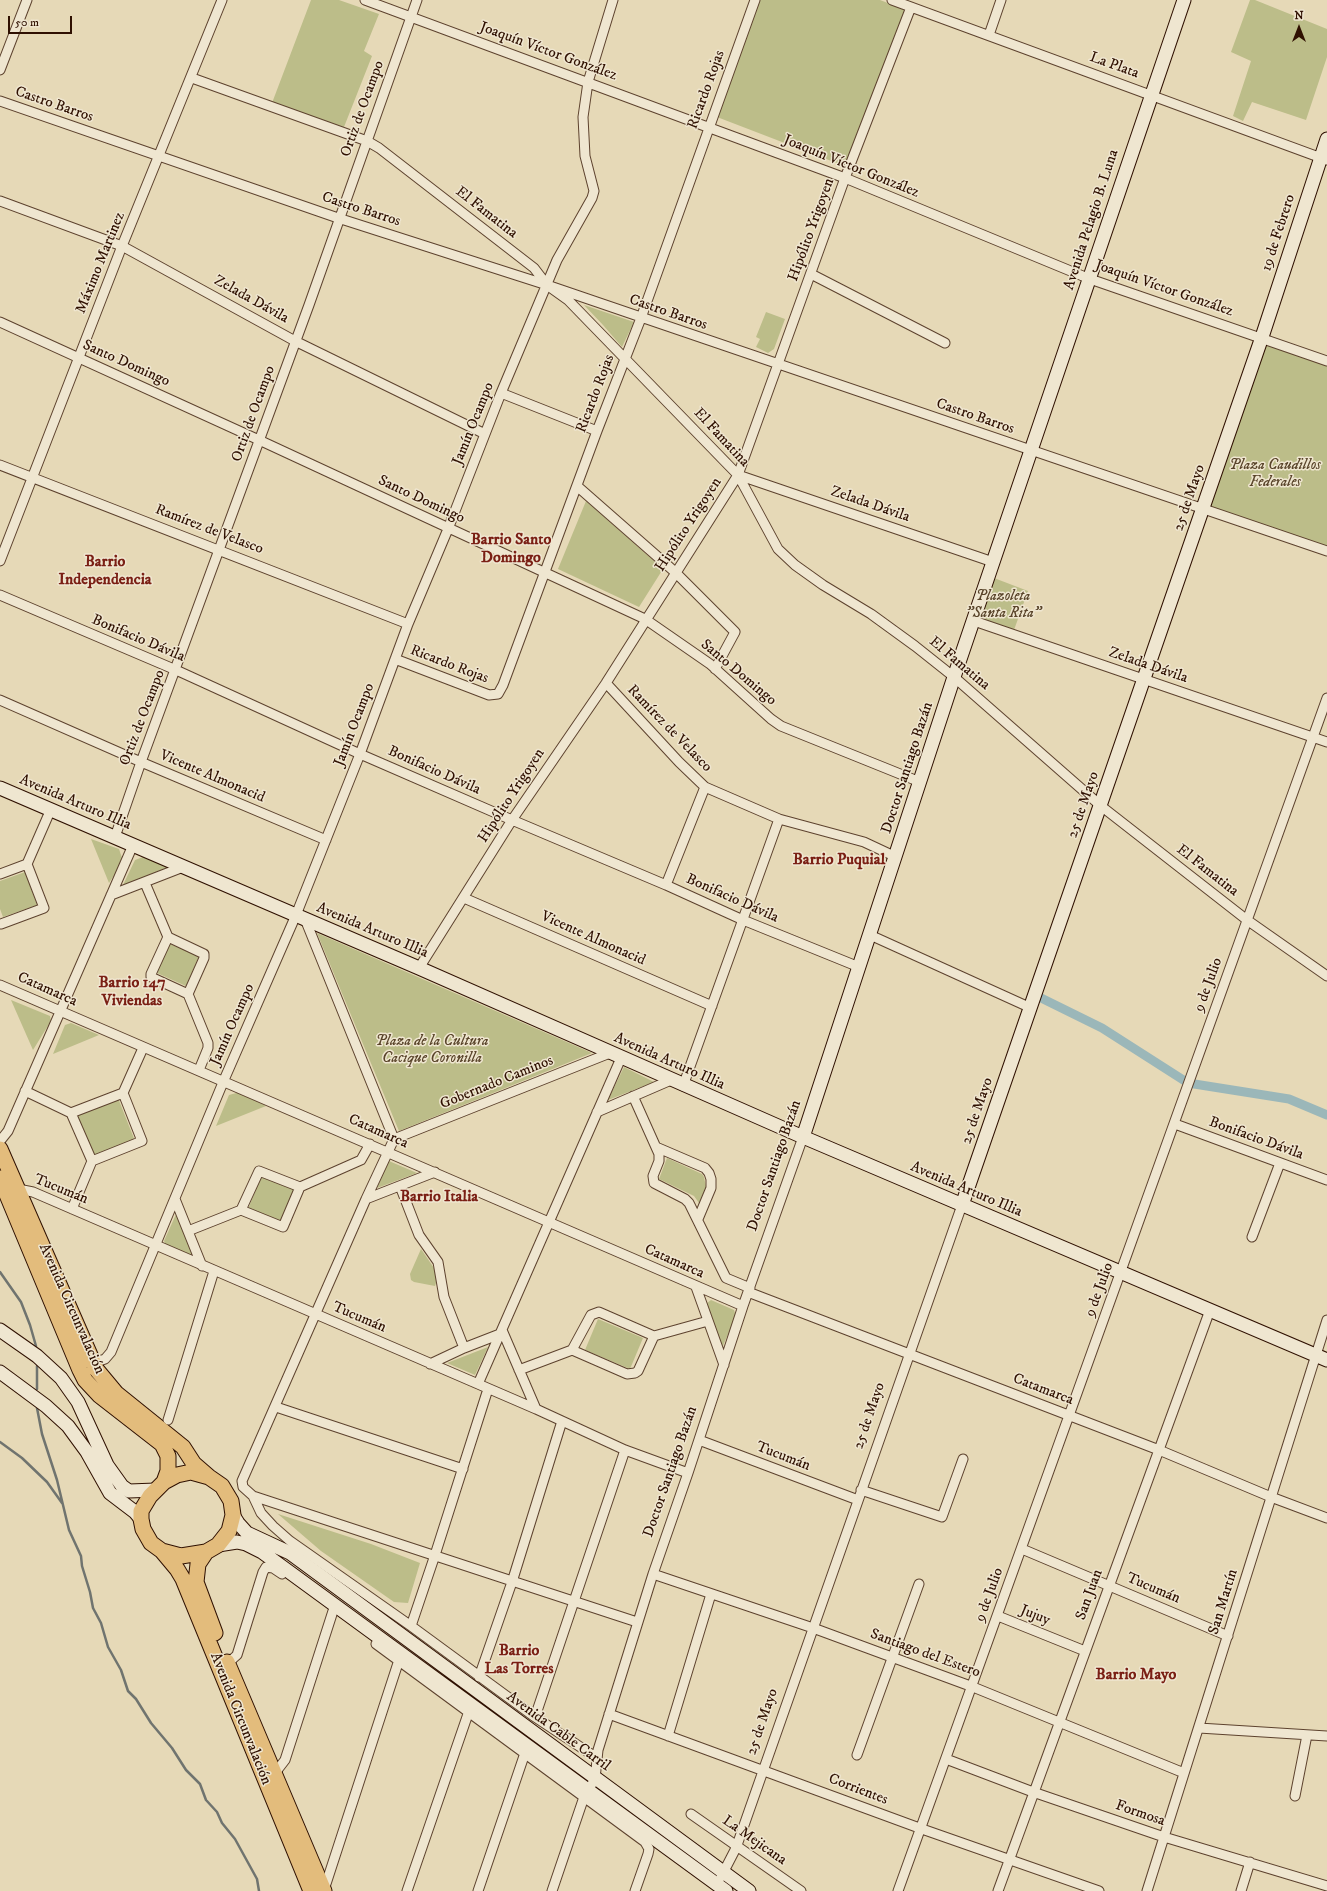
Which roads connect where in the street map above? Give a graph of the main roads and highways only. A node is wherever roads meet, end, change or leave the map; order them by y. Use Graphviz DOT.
graph roads {
  1 [pos="1184,0"];
  2 [pos="1327,139"];
  3 [pos="1324,159"];
  4 [pos="1262,337"];
  5 [pos="1031,450"];
  6 [pos="0,788"];
  7 [pos="803,1138"];
  8 [pos="0,1148"];
  9 [pos="0,1178"];
  10 [pos="962,1205"];
  11 [pos="0,1330"];
  12 [pos="1321,1357"];
  13 [pos="0,1372"];
  14 [pos="209,1477"];
  15 [pos="160,1486"];
  16 [pos="233,1515"];
  17 [pos="141,1519"];
  18 [pos="212,1549"];
  19 [pos="162,1551"];
  20 [pos="720,1889"];
  21 [pos="319,1891"];
  22 [pos="749,1891"];
  1 -- 5 [label="main road, Avenida Pelagio B. Luna"];
  2 -- 3 [label="main road, 19 de Febrero"];
  3 -- 4 [label="main road, 19 de Febrero"];
  4 -- 10 [label="main road, 25 de Mayo"];
  5 -- 7 [label="main road, Doctor Santiago Bazán"];
  6 -- 7 [label="main road, Avenida Arturo Illia"];
  7 -- 10 [label="main road, Avenida Arturo Illia"];
  8 -- 14 [label="main road, Avenida Circunvalación"];
  9 -- 15 [label="main road, Avenida Circunvalación"];
  10 -- 12 [label="main road, Avenida Arturo Illia"];
  11 -- 15 [label="main road"];
  13 -- 17 [label="main road"];
  14 -- 15 [label="main road"];
  14 -- 16 [label="main road"];
  15 -- 17 [label="main road"];
  16 -- 18 [label="main road"];
  16 -- 22 [label="main road, Avenida Cable Carril"];
  17 -- 19 [label="main road"];
  18 -- 19 [label="main road"];
  18 -- 20 [label="main road, Avenida Cable Carril"];
  18 -- 21 [label="main road, Avenida Circunvalación"];
  19 -- 21 [label="main road, Avenida Circunvalación"];
}
